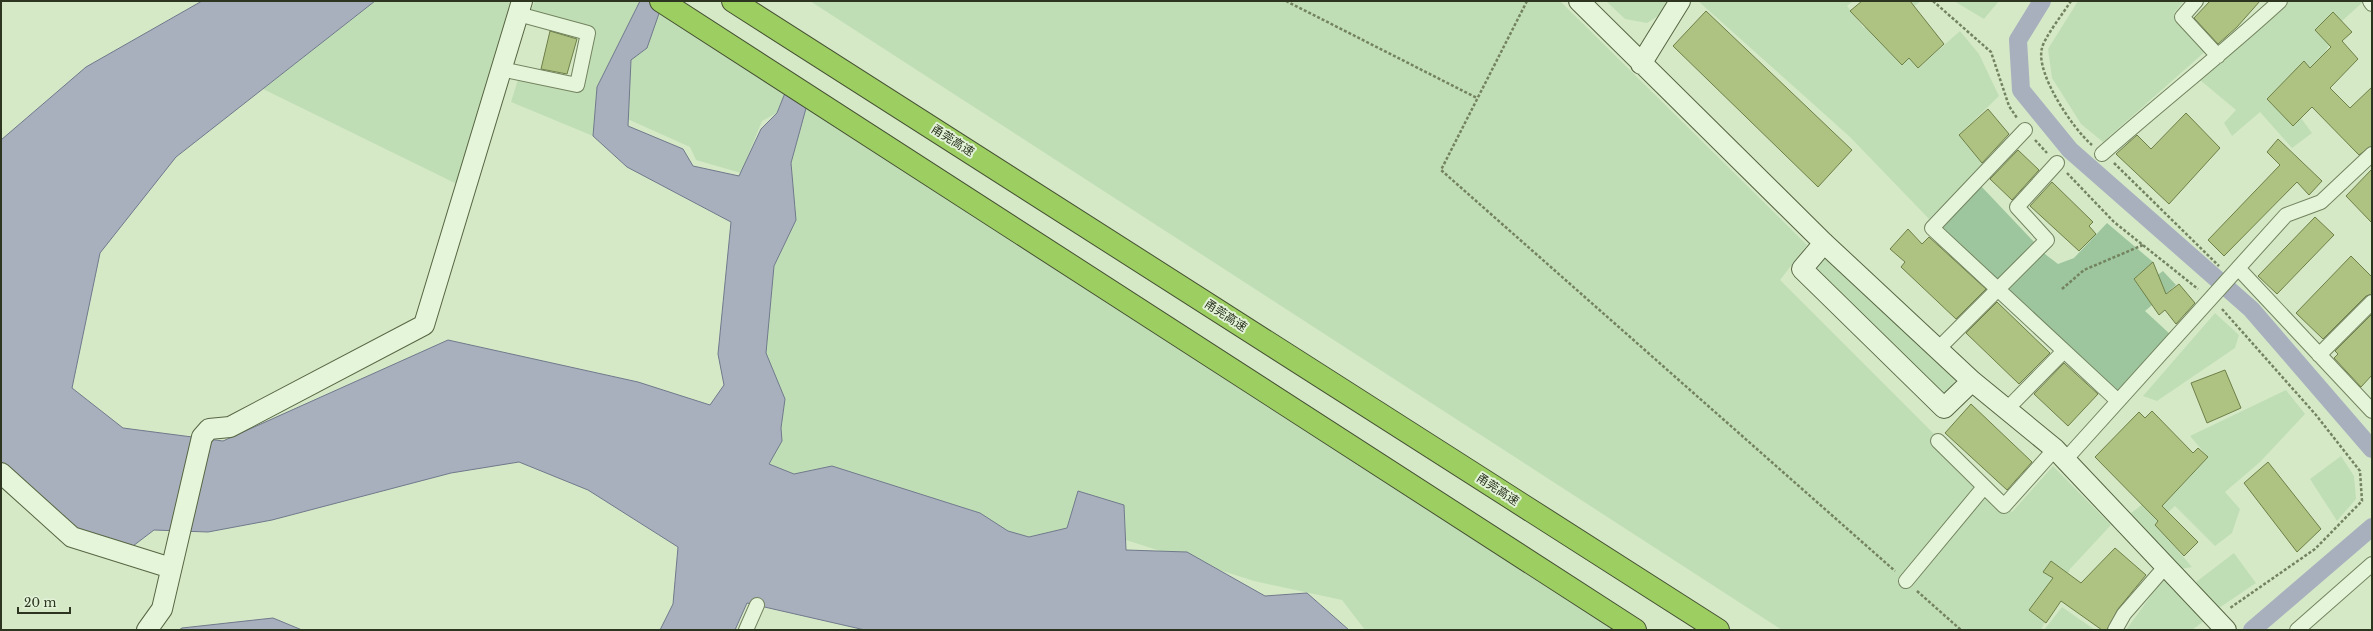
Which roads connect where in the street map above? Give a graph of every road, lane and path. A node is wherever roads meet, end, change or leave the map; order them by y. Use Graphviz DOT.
graph roads {
  1 [pos="662,1"];
  2 [pos="732,1"];
  3 [pos="1286,1"];
  4 [pos="1527,1"];
  5 [pos="1579,1"];
  6 [pos="1680,1"];
  7 [pos="2196,1"];
  8 [pos="2280,1"];
  9 [pos="2370,1"];
  10 [pos="2372,4"];
  11 [pos="520,8"];
  12 [pos="2218,56"];
  13 [pos="1641,64"];
  14 [pos="502,69"];
  15 [pos="1477,98"];
  16 [pos="2025,130"];
  17 [pos="2102,154"];
  18 [pos="2372,154"];
  19 [pos="2057,163"];
  20 [pos="1824,243"];
  21 [pos="2144,245"];
  22 [pos="2235,272"];
  23 [pos="2062,289"];
  24 [pos="1998,290"];
  25 [pos="2213,296"];
  26 [pos="2372,302"];
  27 [pos="1938,349"];
  28 [pos="2064,351"];
  29 [pos="2320,356"];
  30 [pos="1972,381"];
  31 [pos="2118,401"];
  32 [pos="2007,409"];
  33 [pos="2372,412"];
  34 [pos="1938,441"];
  35 [pos="2060,455"];
  36 [pos="1,473"];
  37 [pos="1984,487"];
  38 [pos="2372,564"];
  39 [pos="2165,566"];
  40 [pos="171,568"];
  41 [pos="1906,581"];
  42 [pos="757,605"];
  43 [pos="2221,624"];
  44 [pos="147,630"];
  45 [pos="746,630"];
  46 [pos="1636,630"];
  47 [pos="1718,630"];
  48 [pos="1961,630"];
  49 [pos="2115,630"];
  50 [pos="2297,630"];
  1 -- 46 [label="highway"];
  2 -- 47 [label="highway, 甬莞高速"];
  3 -- 15 [label="path"];
  4 -- 15 [label="path"];
  5 -- 13 [label="street"];
  6 -- 13 [label="street"];
  7 -- 12 [label="street"];
  8 -- 12 [label="street"];
  9 -- 10 [label="street"];
  11 -- 14 [label="street"];
  11 -- 14 [label="street"];
  12 -- 17 [label="street"];
  13 -- 20 [label="street"];
  14 -- 40 [label="street"];
  15 -- 41 [label="path"];
  16 -- 24 [label="street"];
  18 -- 22 [label="street"];
  19 -- 24 [label="street"];
  20 -- 27 [label="street"];
  20 -- 30 [label="street"];
  21 -- 23 [label="path"];
  22 -- 25 [label="street"];
  22 -- 29 [label="street"];
  24 -- 27 [label="street"];
  24 -- 28 [label="street"];
  25 -- 31 [label="street"];
  25 -- 43 [label="path"];
  26 -- 29 [label="street"];
  27 -- 30 [label="street"];
  28 -- 31 [label="street"];
  28 -- 32 [label="street"];
  29 -- 33 [label="street"];
  30 -- 32 [label="street"];
  31 -- 35 [label="street"];
  32 -- 35 [label="street"];
  34 -- 37 [label="street"];
  35 -- 37 [label="street"];
  35 -- 39 [label="street"];
  36 -- 40 [label="street"];
  37 -- 41 [label="street"];
  38 -- 50 [label="street"];
  39 -- 43 [label="street"];
  39 -- 49 [label="street"];
  40 -- 44 [label="street"];
  41 -- 48 [label="path"];
  42 -- 45 [label="street"];
}
